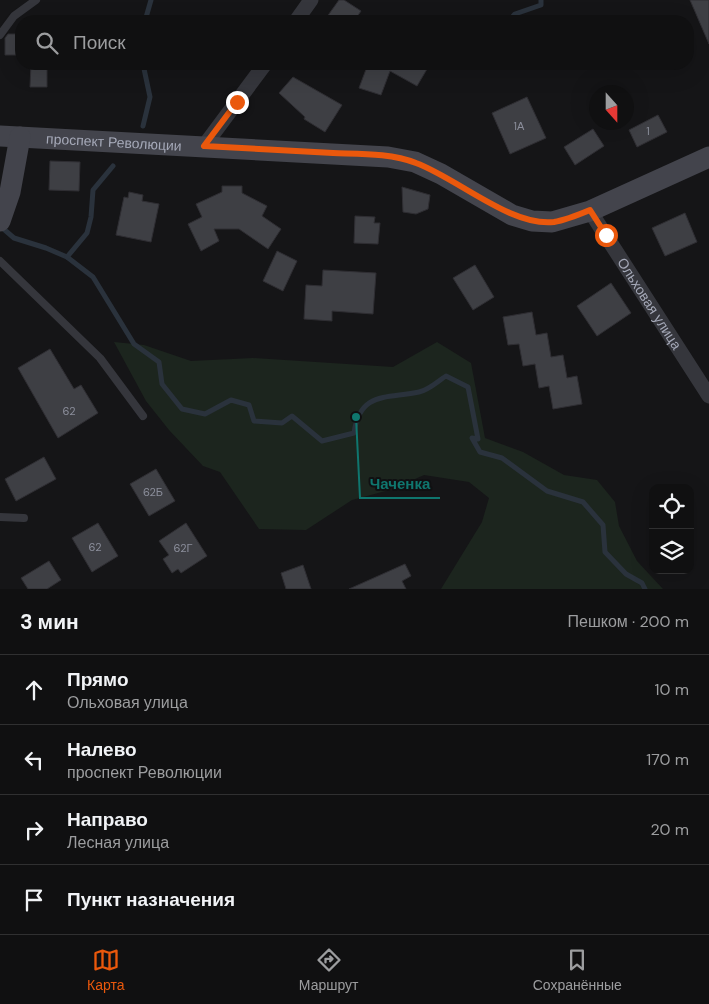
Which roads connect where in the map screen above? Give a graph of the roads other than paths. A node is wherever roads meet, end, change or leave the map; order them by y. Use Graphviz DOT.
graph roads {
  1 [pos="36,0"];
  2 [pos="311,0"];
  3 [pos="15,15"];
  4 [pos="15,15"];
  5 [pos="300,15"];
  6 [pos="0,35"];
  7 [pos="260,70"];
  8 [pos="10,136"];
  9 [pos="204,146"];
  10 [pos="709,157"];
  11 [pos="590,210"];
  12 [pos="3,214"];
  13 [pos="0,261"];
  14 [pos="709,396"];
  15 [pos="143,416"];
  16 [pos="0,517"];
  17 [pos="24,518"];
  1 -- 4 [label="lane"];
  2 -- 5 [label="street"];
  3 -- 6 [label="lane"];
  7 -- 9 [label="street"];
  8 -- 9 [label="street, проспект Революции"];
  8 -- 12 [label="street"];
  9 -- 11 [label="street, проспект Революции"];
  10 -- 11 [label="street, проспект Революции"];
  11 -- 14 [label="street, Ольховая улица"];
  13 -- 15 [label="lane"];
  16 -- 17 [label="lane"];
}
